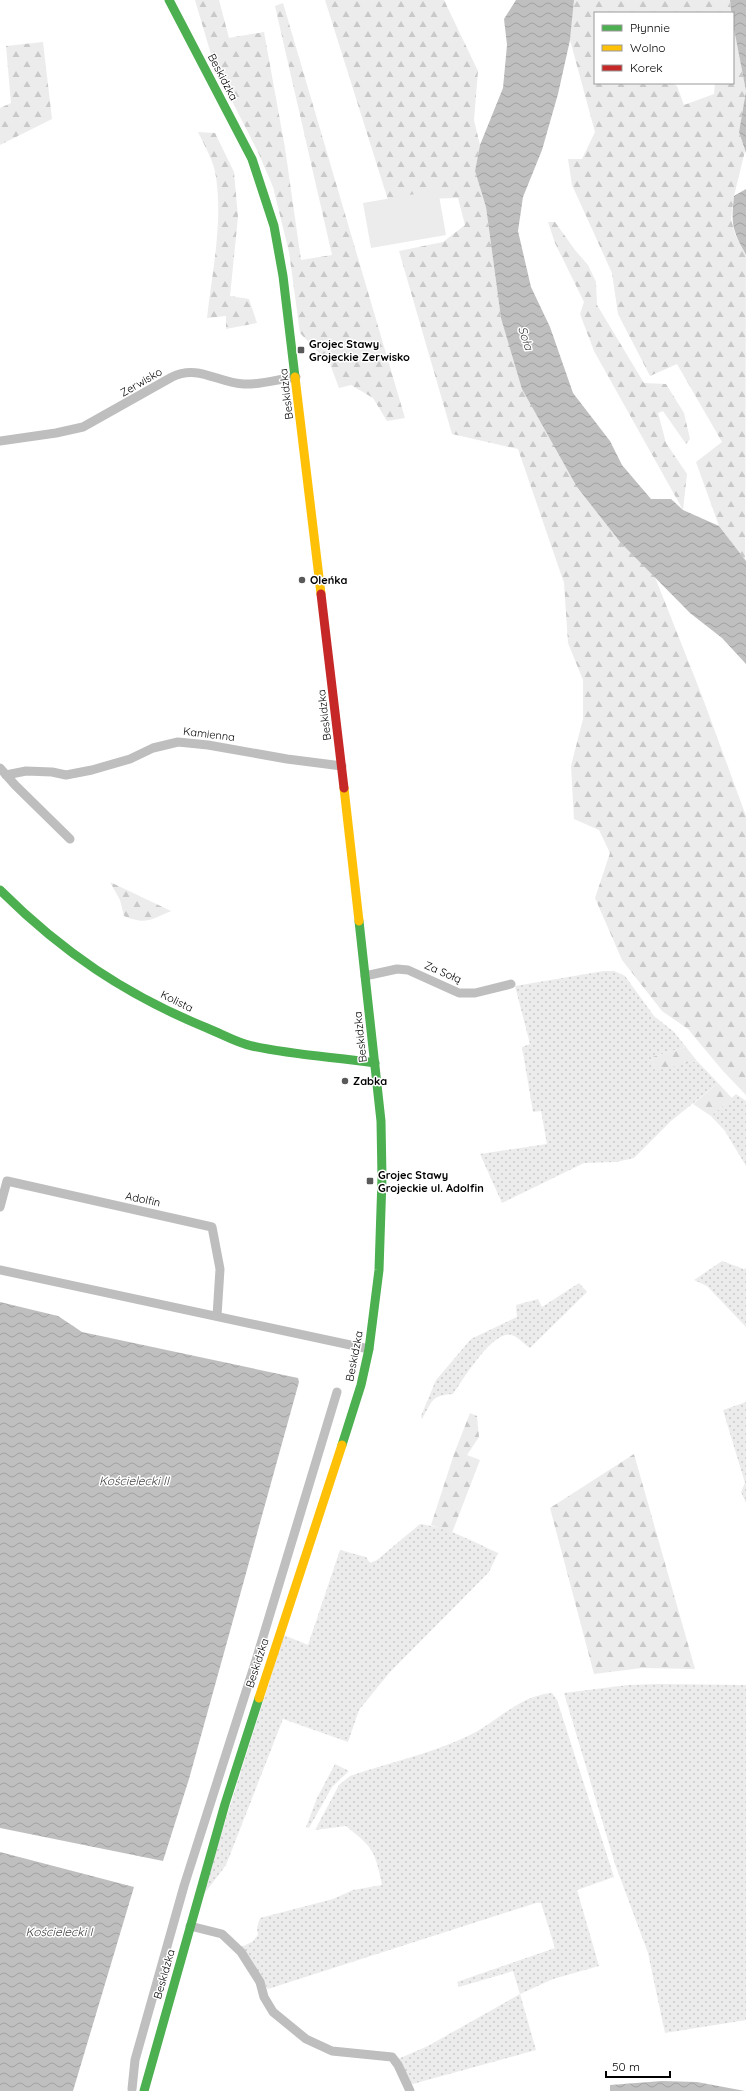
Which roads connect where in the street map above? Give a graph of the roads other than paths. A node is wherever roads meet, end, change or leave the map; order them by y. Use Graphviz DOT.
graph roads {
  1 [pos="169,0"];
  2 [pos="296,377"];
  3 [pos="0,441"];
  4 [pos="342,766"];
  5 [pos="3,771"];
  6 [pos="70,839"];
  7 [pos="0,890"];
  8 [pos="365,976"];
  9 [pos="511,984"];
  10 [pos="375,1063"];
  11 [pos="0,1207"];
  12 [pos="0,1270"];
  13 [pos="217,1316"];
  14 [pos="369,1349"];
  15 [pos="190,1926"];
  16 [pos="144,2091"];
  17 [pos="410,2091"];
  1 -- 2 [label="main road, Beskidzka"];
  2 -- 3 [label="street, Zerwisko"];
  2 -- 4 [label="main road, Beskidzka"];
  4 -- 5 [label="street, Kamienna"];
  4 -- 8 [label="main road, Beskidzka"];
  5 -- 6 [label="street, Kamienna"];
  7 -- 10 [label="main road, Kolista"];
  8 -- 9 [label="street, Za Sołą"];
  8 -- 10 [label="main road, Beskidzka"];
  10 -- 14 [label="main road, Beskidzka"];
  11 -- 13 [label="street, Adolfin"];
  12 -- 13 [label="street"];
  13 -- 14 [label="street"];
  14 -- 15 [label="main road, Beskidzka"];
  15 -- 16 [label="main road, Beskidzka"];
  15 -- 17 [label="street"];
}
